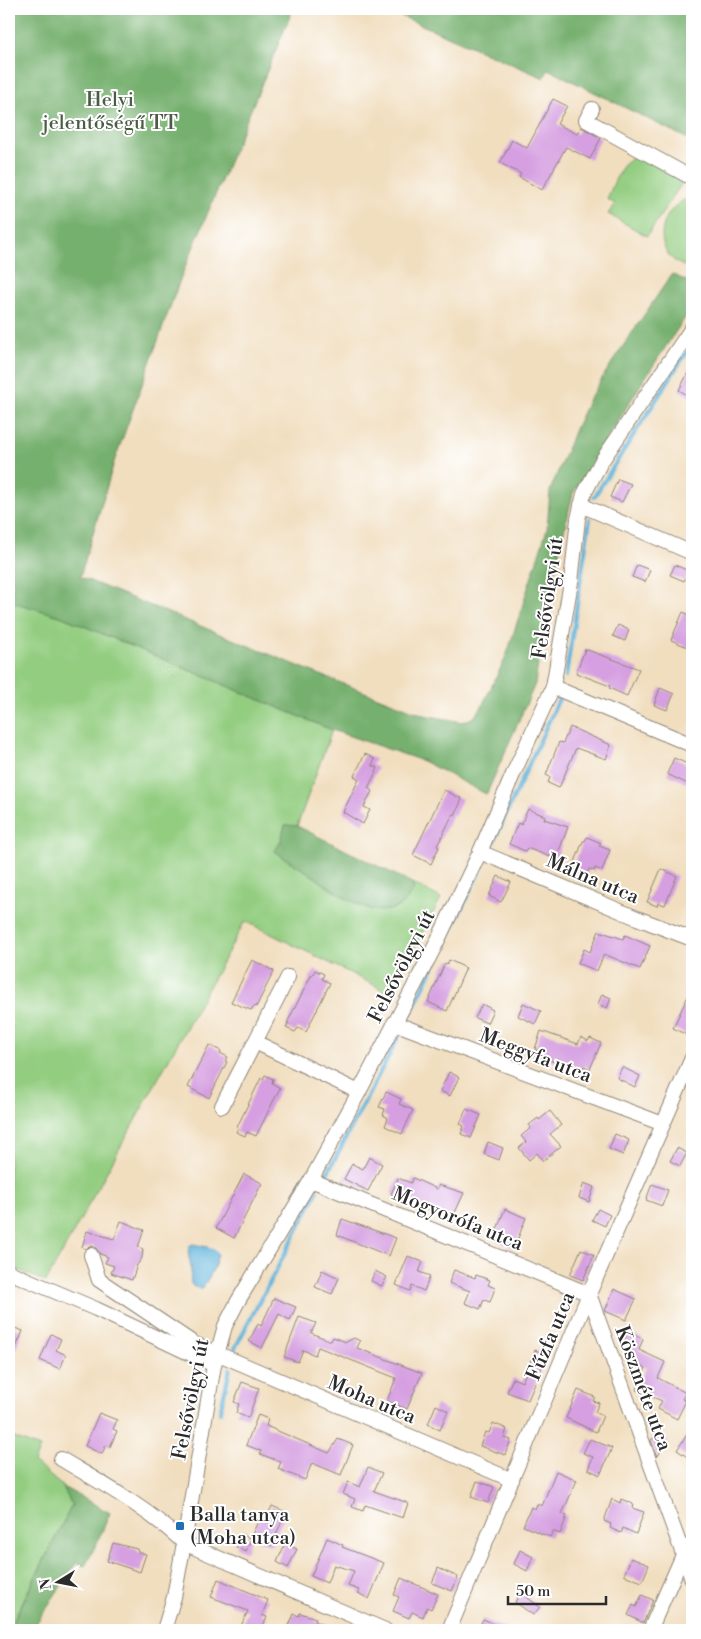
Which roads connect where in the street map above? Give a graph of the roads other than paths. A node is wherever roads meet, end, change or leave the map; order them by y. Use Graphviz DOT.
graph roads {
  1 [pos="592,109"];
  2 [pos="692,178"];
  3 [pos="690,335"];
  4 [pos="581,505"];
  5 [pos="692,552"];
  6 [pos="553,688"];
  7 [pos="692,745"];
  8 [pos="480,852"];
  9 [pos="692,939"];
  10 [pos="288,977"];
  11 [pos="394,1023"];
  12 [pos="255,1042"];
  13 [pos="692,1058"];
  14 [pos="359,1092"];
  15 [pos="222,1106"];
  16 [pos="663,1124"];
  17 [pos="311,1180"];
  18 [pos="92,1255"];
  19 [pos="9,1272"];
  20 [pos="589,1294"];
  21 [pos="215,1360"];
  22 [pos="61,1459"];
  23 [pos="512,1480"];
  24 [pos="184,1542"];
  25 [pos="692,1543"];
  26 [pos="683,1555"];
  27 [pos="692,1579"];
  28 [pos="164,1630"];
  29 [pos="385,1630"];
  30 [pos="449,1630"];
  31 [pos="650,1630"];
  1 -- 2 [label="street"];
  3 -- 4 [label="street, Felsővölgyi út"];
  4 -- 5 [label="street"];
  4 -- 6 [label="street, Felsővölgyi út"];
  6 -- 7 [label="street"];
  6 -- 8 [label="street, Felsővölgyi út"];
  8 -- 9 [label="street, Málna utca"];
  8 -- 11 [label="street, Felsővölgyi út"];
  10 -- 12 [label="street"];
  11 -- 14 [label="street, Felsővölgyi út"];
  11 -- 16 [label="street, Meggyfa utca"];
  12 -- 14 [label="street"];
  12 -- 15 [label="street"];
  13 -- 16 [label="street, Fűzfa utca"];
  14 -- 17 [label="street, Felsővölgyi út"];
  16 -- 20 [label="street, Fűzfa utca"];
  17 -- 20 [label="street, Mogyorófa utca"];
  17 -- 21 [label="street, Felsővölgyi út"];
  18 -- 21 [label="street"];
  19 -- 21 [label="street"];
  20 -- 23 [label="street, Fűzfa utca"];
  20 -- 26 [label="street, Köszméte utca"];
  21 -- 23 [label="street, Moha utca"];
  21 -- 24 [label="street, Felsővölgyi út"];
  22 -- 24 [label="street"];
  23 -- 30 [label="street, Fűzfa utca"];
  24 -- 28 [label="street, Felsővölgyi út"];
  24 -- 29 [label="street"];
  25 -- 26 [label="street"];
  26 -- 27 [label="street, Köszméte utca"];
  26 -- 31 [label="street"];
}
